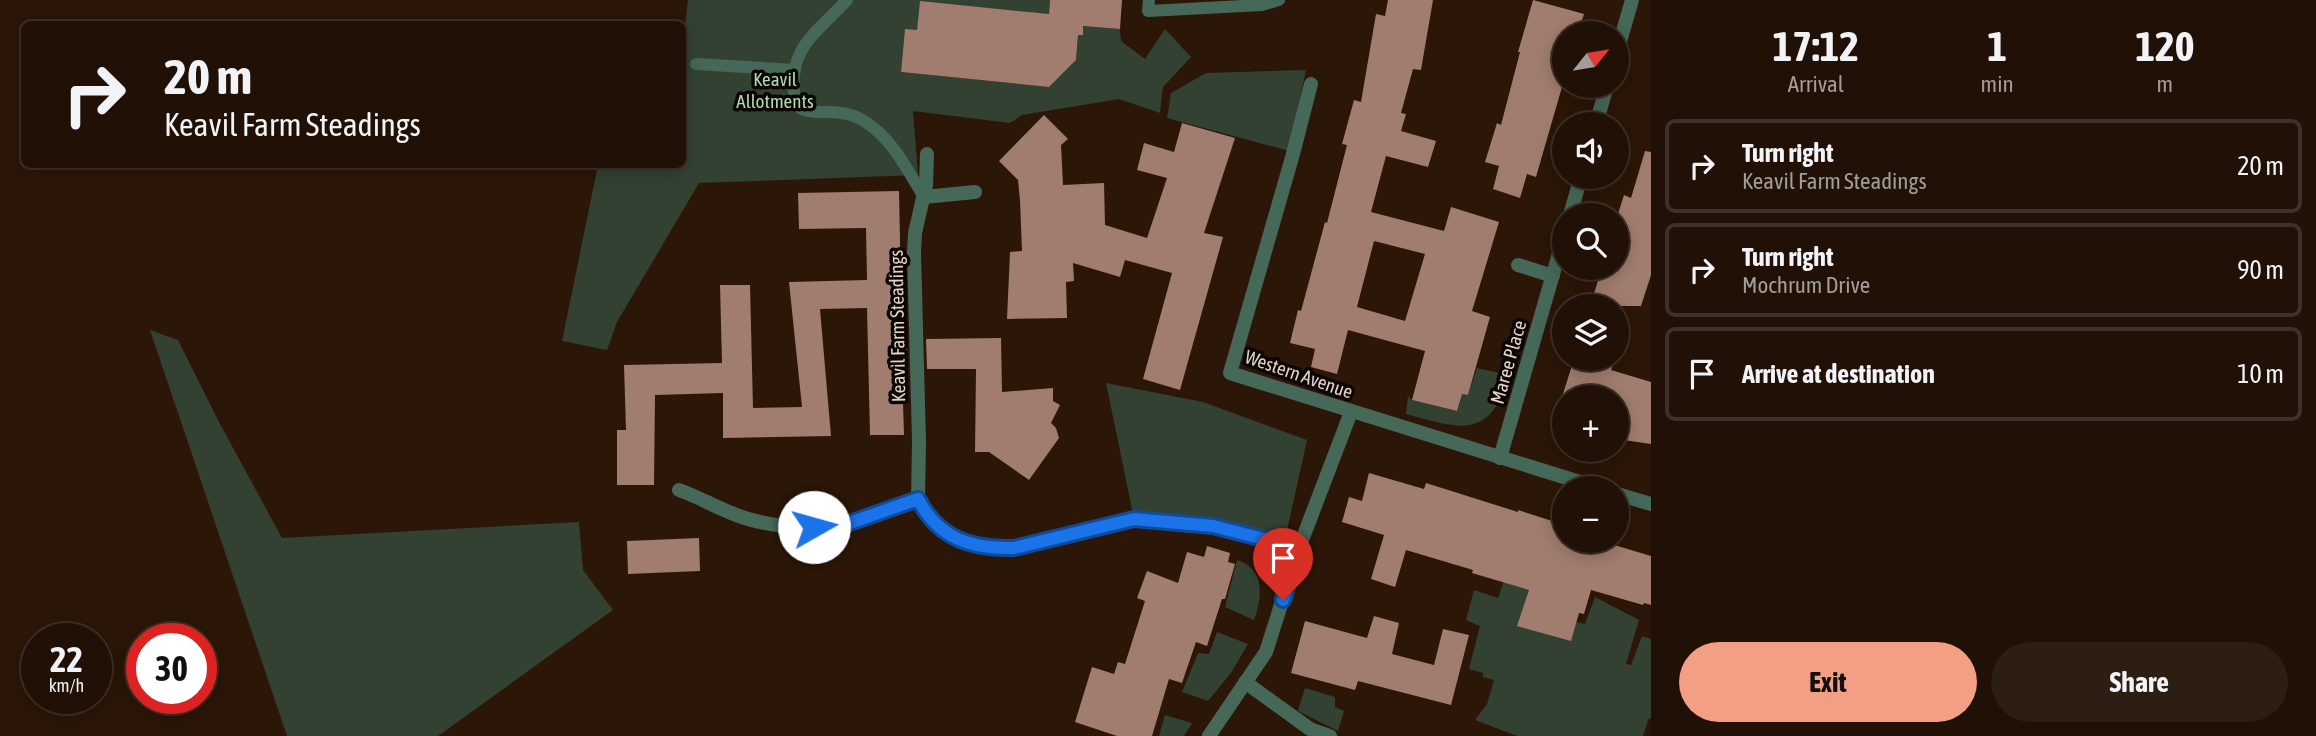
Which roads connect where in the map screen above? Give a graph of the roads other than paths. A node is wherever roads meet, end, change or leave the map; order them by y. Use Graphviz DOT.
graph roads {
  1 [pos="847,0"];
  2 [pos="1149,0"];
  3 [pos="1279,0"];
  4 [pos="1632,0"];
  5 [pos="1626,21"];
  6 [pos="696,64"];
  7 [pos="795,71"];
  8 [pos="1311,84"];
  9 [pos="927,154"];
  10 [pos="975,192"];
  11 [pos="924,197"];
  12 [pos="1518,265"];
  13 [pos="1552,276"];
  14 [pos="1552,279"];
  15 [pos="1351,412"];
  16 [pos="1500,458"];
  17 [pos="1560,476"];
  18 [pos="679,491"];
  19 [pos="1629,498"];
  20 [pos="918,499"];
  21 [pos="1651,504"];
  22 [pos="1299,548"];
  23 [pos="1245,682"];
  24 [pos="1209,736"];
  25 [pos="1330,736"];
  1 -- 7 [label="lane"];
  2 -- 3 [label="lane"];
  4 -- 5 [label="street"];
  6 -- 7 [label="lane"];
  7 -- 11 [label="lane"];
  8 -- 15 [label="street, Western Avenue"];
  9 -- 11 [label="street, Keavil Farm Steadings"];
  10 -- 11 [label="street"];
  11 -- 20 [label="street, Keavil Farm Steadings"];
  12 -- 13 [label="street"];
  14 -- 16 [label="street, Maree Place"];
  15 -- 16 [label="street, Western Avenue"];
  15 -- 22 [label="street"];
  16 -- 17 [label="street, Western Avenue"];
  18 -- 20 [label="street"];
  19 -- 21 [label="street"];
  20 -- 22 [label="street"];
  22 -- 23 [label="street"];
  23 -- 24 [label="street"];
  23 -- 25 [label="street"];
}
